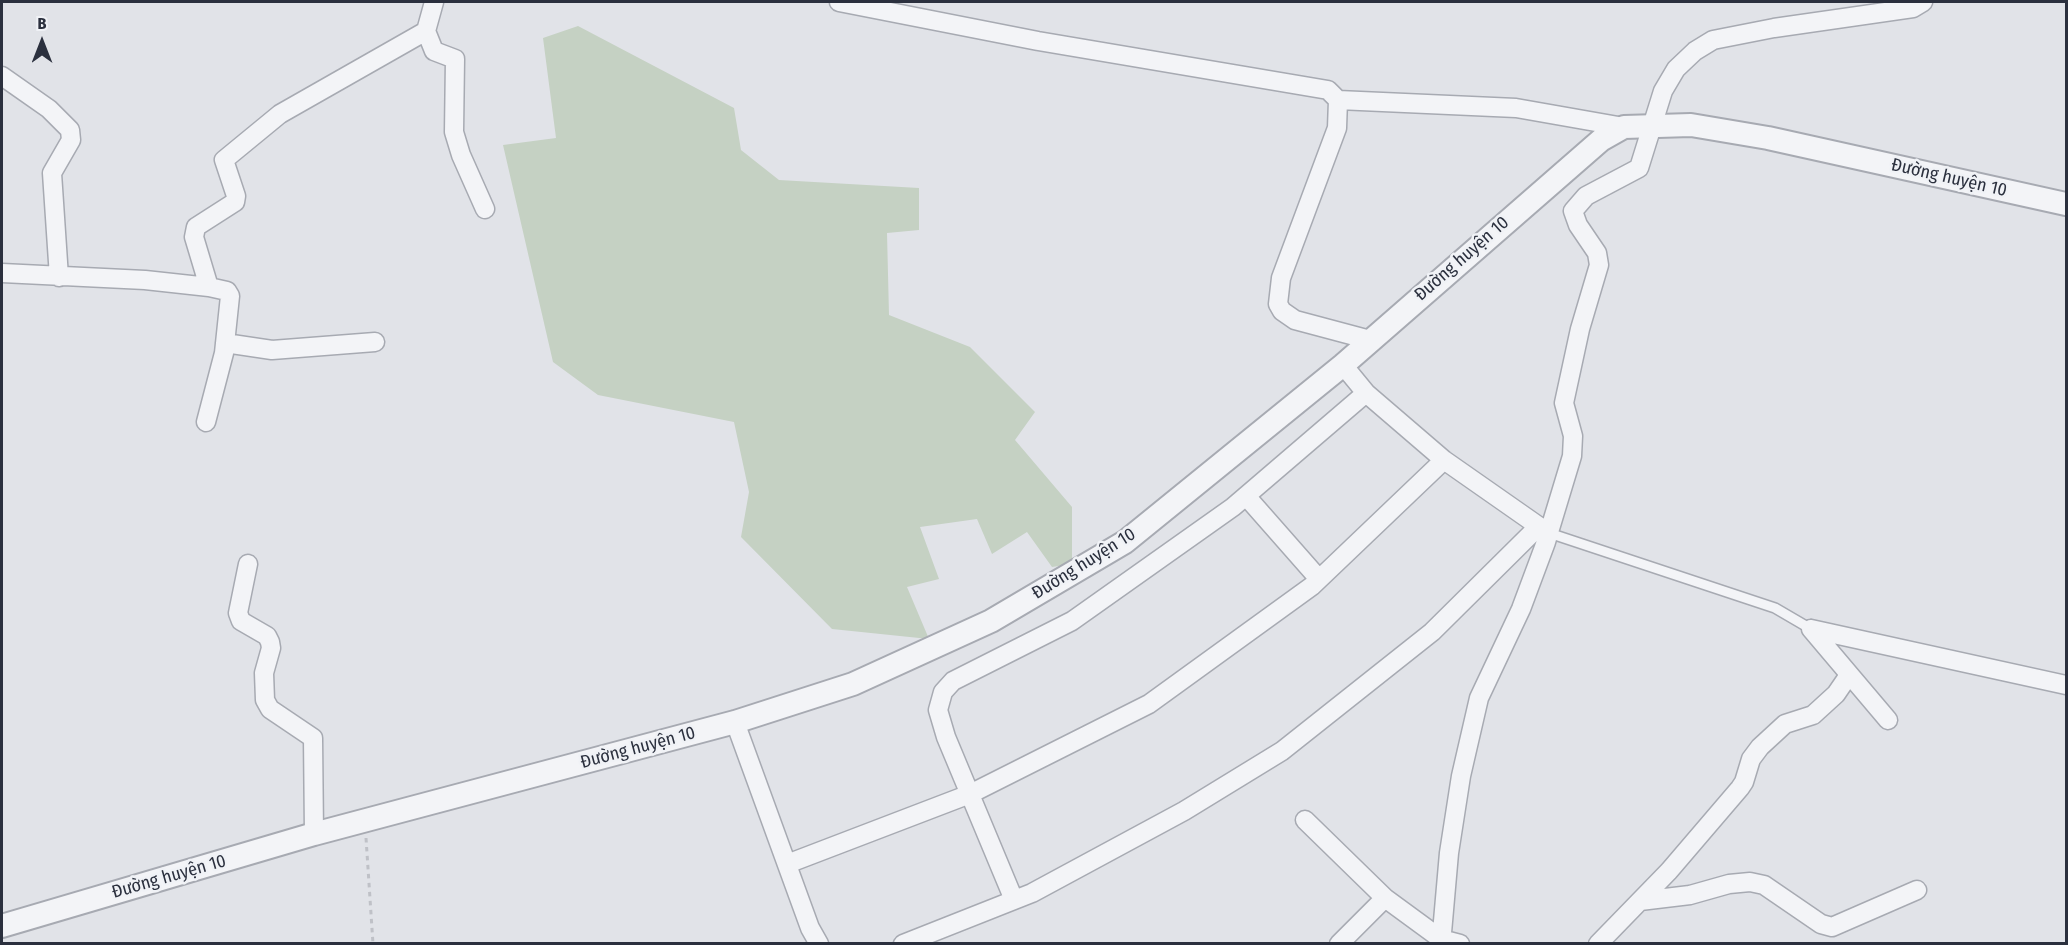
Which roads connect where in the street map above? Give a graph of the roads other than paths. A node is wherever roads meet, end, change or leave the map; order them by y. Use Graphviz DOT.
graph roads {
  1 [pos="434,2"];
  2 [pos="839,2"];
  3 [pos="1923,2"];
  4 [pos="426,31"];
  5 [pos="2,76"];
  6 [pos="1338,100"];
  7 [pos="1651,124"];
  8 [pos="1624,127"];
  9 [pos="2067,204"];
  10 [pos="485,209"];
  11 [pos="2,273"];
  12 [pos="58,277"];
  13 [pos="209,287"];
  14 [pos="1370,340"];
  15 [pos="375,342"];
  16 [pos="225,343"];
  17 [pos="1343,365"];
  18 [pos="1366,393"];
  19 [pos="206,422"];
  20 [pos="1444,460"];
  21 [pos="1246,495"];
  22 [pos="1544,530"];
  23 [pos="248,564"];
  24 [pos="1319,579"];
  25 [pos="1811,629"];
  26 [pos="1849,675"];
  27 [pos="2067,685"];
  28 [pos="1887,720"];
  29 [pos="735,722"];
  30 [pos="970,794"];
  31 [pos="1305,820"];
  32 [pos="314,834"];
  33 [pos="787,864"];
  34 [pos="1917,890"];
  35 [pos="1385,898"];
  36 [pos="1014,900"];
  37 [pos="1640,901"];
  38 [pos="2,926"];
  39 [pos="1441,941"];
  40 [pos="819,944"];
  41 [pos="903,944"];
  42 [pos="1339,944"];
  43 [pos="1460,944"];
  44 [pos="1598,944"];
  1 -- 4 [label="street"];
  2 -- 6 [label="street"];
  3 -- 7 [label="street"];
  4 -- 10 [label="street"];
  4 -- 13 [label="street"];
  5 -- 12 [label="street"];
  6 -- 8 [label="street"];
  6 -- 14 [label="street"];
  7 -- 8 [label="street, Đường huyện 10"];
  7 -- 9 [label="street, Đường huyện 10"];
  7 -- 22 [label="street"];
  8 -- 14 [label="street, Đường huyện 10"];
  11 -- 12 [label="street"];
  12 -- 13 [label="street"];
  13 -- 16 [label="street"];
  14 -- 17 [label="street, Đường huyện 10"];
  15 -- 16 [label="street"];
  16 -- 19 [label="street"];
  17 -- 18 [label="street"];
  17 -- 29 [label="street, Đường huyện 10"];
  18 -- 20 [label="street"];
  18 -- 21 [label="street"];
  20 -- 22 [label="street"];
  20 -- 24 [label="street"];
  21 -- 24 [label="street"];
  21 -- 30 [label="street"];
  22 -- 25 [label="lane"];
  22 -- 36 [label="street"];
  22 -- 39 [label="street"];
  23 -- 32 [label="street"];
  24 -- 30 [label="street"];
  25 -- 26 [label="street"];
  25 -- 27 [label="street"];
  26 -- 28 [label="street"];
  26 -- 37 [label="street"];
  29 -- 32 [label="street, Đường huyện 10"];
  29 -- 33 [label="street"];
  30 -- 33 [label="street"];
  30 -- 36 [label="street"];
  31 -- 35 [label="street"];
  32 -- 38 [label="street, Đường huyện 10"];
  33 -- 40 [label="street"];
  34 -- 37 [label="street"];
  35 -- 39 [label="street"];
  35 -- 42 [label="street"];
  36 -- 41 [label="street"];
  37 -- 44 [label="street"];
  39 -- 43 [label="street"];
}
